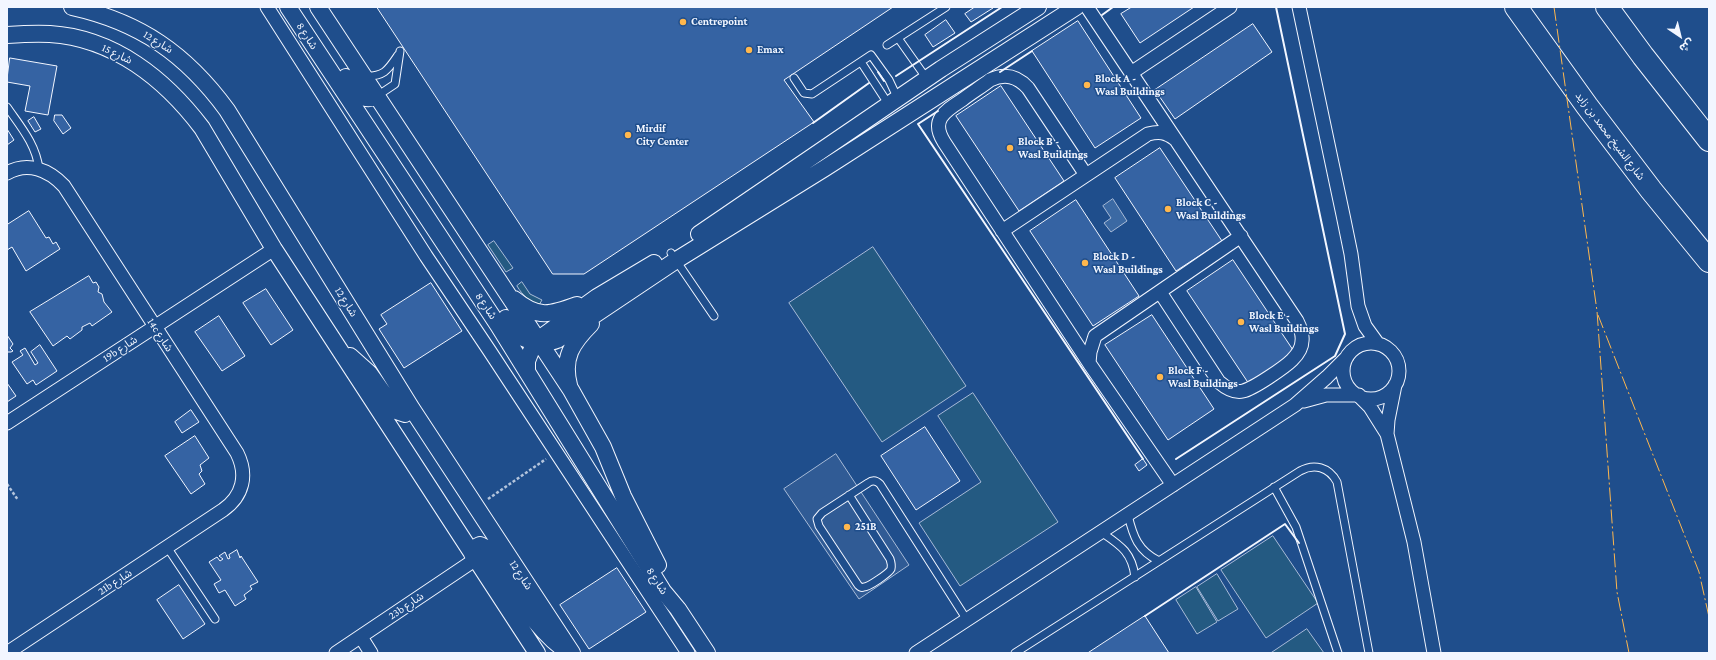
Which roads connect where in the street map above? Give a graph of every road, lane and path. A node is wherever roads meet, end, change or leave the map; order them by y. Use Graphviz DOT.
graph roads {
  1 [pos="72,7"];
  2 [pos="267,7"];
  3 [pos="288,7"];
  4 [pos="318,7"];
  5 [pos="946,7"];
  6 [pos="1038,7"];
  7 [pos="1057,7"];
  8 [pos="1076,7"];
  9 [pos="1087,7"];
  10 [pos="1230,7"];
  11 [pos="1299,7"];
  12 [pos="1516,7"];
  13 [pos="1607,7"];
  14 [pos="7,35"];
  15 [pos="898,38"];
  16 [pos="887,45"];
  17 [pos="318,53"];
  18 [pos="861,62"];
  19 [pos="986,63"];
  20 [pos="1131,73"];
  21 [pos="364,76"];
  22 [pos="794,78"];
  23 [pos="927,79"];
  24 [pos="377,96"];
  25 [pos="894,102"];
  26 [pos="7,107"];
  27 [pos="1175,138"];
  28 [pos="1709,140"];
  29 [pos="825,168"];
  30 [pos="39,169"];
  31 [pos="7,173"];
  32 [pos="1086,175"];
  33 [pos="1002,231"];
  34 [pos="1241,236"];
  35 [pos="274,249"];
  36 [pos="448,251"];
  37 [pos="673,257"];
  38 [pos="1709,261"];
  39 [pos="1160,292"];
  40 [pos="507,294"];
  41 [pos="603,302"];
  42 [pos="714,316"];
  43 [pos="154,327"];
  44 [pos="1068,331"];
  45 [pos="1095,336"];
  46 [pos="538,342"];
  47 [pos="1378,344"];
  48 [pos="342,352"];
  49 [pos="1347,357"];
  50 [pos="1089,364"];
  51 [pos="527,371"];
  52 [pos="1395,385"];
  53 [pos="571,390"];
  54 [pos="1359,396"];
  55 [pos="1295,405"];
  56 [pos="412,409"];
  57 [pos="7,423"];
  58 [pos="1387,434"];
  59 [pos="556,452"];
  60 [pos="7,484"];
  61 [pos="1173,485"];
  62 [pos="1274,487"];
  63 [pos="849,495"];
  64 [pos="18,500"];
  65 [pos="477,506"];
  66 [pos="223,510"];
  67 [pos="1128,515"];
  68 [pos="1101,532"];
  69 [pos="167,547"];
  70 [pos="474,557"];
  71 [pos="1158,561"];
  72 [pos="1135,576"];
  73 [pos="678,609"];
  74 [pos="215,618"];
  75 [pos="967,620"];
  76 [pos="361,637"];
  77 [pos="931,649"];
  78 [pos="7,653"];
  79 [pos="336,653"];
  80 [pos="371,653"];
  81 [pos="537,653"];
  82 [pos="570,653"];
  83 [pos="688,653"];
  84 [pos="708,653"];
  85 [pos="916,653"];
  86 [pos="1015,653"];
  87 [pos="1338,653"];
  88 [pos="1369,653"];
  89 [pos="1434,653"];
  1 -- 56 [label="street, شارع 12"];
  2 -- 59 [label="street"];
  3 -- 17 [label="street, شارع 8"];
  4 -- 21 [label="street, شارع 8"];
  5 -- 15 [label="lane"];
  6 -- 23 [label="street"];
  7 -- 19 [label="street"];
  8 -- 19 [label="street"];
  9 -- 20 [label="street"];
  10 -- 20 [label="street"];
  11 -- 47 [label="street"];
  12 -- 38 [label="highway, شارع الشيخ محمد بن زايد"];
  13 -- 28 [label="highway"];
  14 -- 35 [label="street, شارع 15"];
  15 -- 16 [label="lane"];
  15 -- 23 [label="lane"];
  17 -- 24 [label="street"];
  17 -- 36 [label="street, شارع 8"];
  18 -- 22 [label="lane"];
  18 -- 25 [label="lane"];
  18 -- 25 [label="lane"];
  19 -- 29 [label="street"];
  20 -- 27 [label="street"];
  21 -- 24 [label="street, شارع 8"];
  21 -- 24 [label="lane"];
  23 -- 25 [label="street"];
  24 -- 40 [label="street, شارع 8"];
  25 -- 29 [label="street"];
  25 -- 37 [label="street"];
  26 -- 30 [label="lane"];
  27 -- 32 [label="street"];
  27 -- 34 [label="street"];
  29 -- 37 [label="street"];
  30 -- 31 [label="street"];
  30 -- 43 [label="street, 14c شارع"];
  32 -- 33 [label="street"];
  32 -- 33 [label="street"];
  33 -- 44 [label="street"];
  34 -- 39 [label="street"];
  34 -- 39 [label="street"];
  35 -- 43 [label="street, 19b شارع"];
  35 -- 48 [label="street"];
  36 -- 46 [label="street"];
  36 -- 51 [label="street, شارع 8"];
  37 -- 41 [label="street"];
  37 -- 42 [label="lane"];
  39 -- 45 [label="street"];
  40 -- 41 [label="street"];
  40 -- 46 [label="street, شارع 8"];
  41 -- 46 [label="street"];
  41 -- 53 [label="street"];
  43 -- 57 [label="street, 19b شارع"];
  43 -- 66 [label="street, 14c شارع"];
  44 -- 45 [label="street"];
  44 -- 50 [label="street"];
  45 -- 50 [label="street"];
  46 -- 51 [label="street"];
  46 -- 53 [label="street, شارع 8"];
  47 -- 49 [label="street"];
  47 -- 52 [label="street"];
  48 -- 56 [label="street"];
  48 -- 70 [label="street"];
  49 -- 54 [label="street"];
  49 -- 55 [label="street"];
  50 -- 61 [label="street"];
  51 -- 73 [label="street, شارع 8"];
  52 -- 54 [label="street"];
  52 -- 58 [label="street"];
  53 -- 73 [label="street, شارع 8"];
  54 -- 55 [label="street"];
  54 -- 58 [label="street"];
  55 -- 61 [label="street"];
  56 -- 65 [label="street, شارع 12"];
  58 -- 89 [label="street"];
  59 -- 65 [label="path"];
  59 -- 83 [label="street"];
  60 -- 64 [label="path"];
  61 -- 67 [label="street"];
  62 -- 71 [label="lane"];
  62 -- 87 [label="lane"];
  62 -- 88 [label="lane"];
  63 -- 63 [label="lane"];
  63 -- 75 [label="lane"];
  65 -- 82 [label="street, شارع 12"];
  66 -- 69 [label="street, 21b شارع"];
  67 -- 68 [label="street"];
  67 -- 71 [label="lane"];
  68 -- 72 [label="lane"];
  68 -- 75 [label="street"];
  69 -- 74 [label="lane"];
  69 -- 78 [label="street, 21b شارع"];
  70 -- 76 [label="street, 23b شارع"];
  70 -- 81 [label="street"];
  70 -- 82 [label="street"];
  71 -- 72 [label="lane"];
  72 -- 86 [label="lane"];
  73 -- 84 [label="street, شارع 8"];
  75 -- 77 [label="street"];
  76 -- 79 [label="street, 23b شارع"];
  76 -- 80 [label="street"];
  77 -- 85 [label="street"];
}
